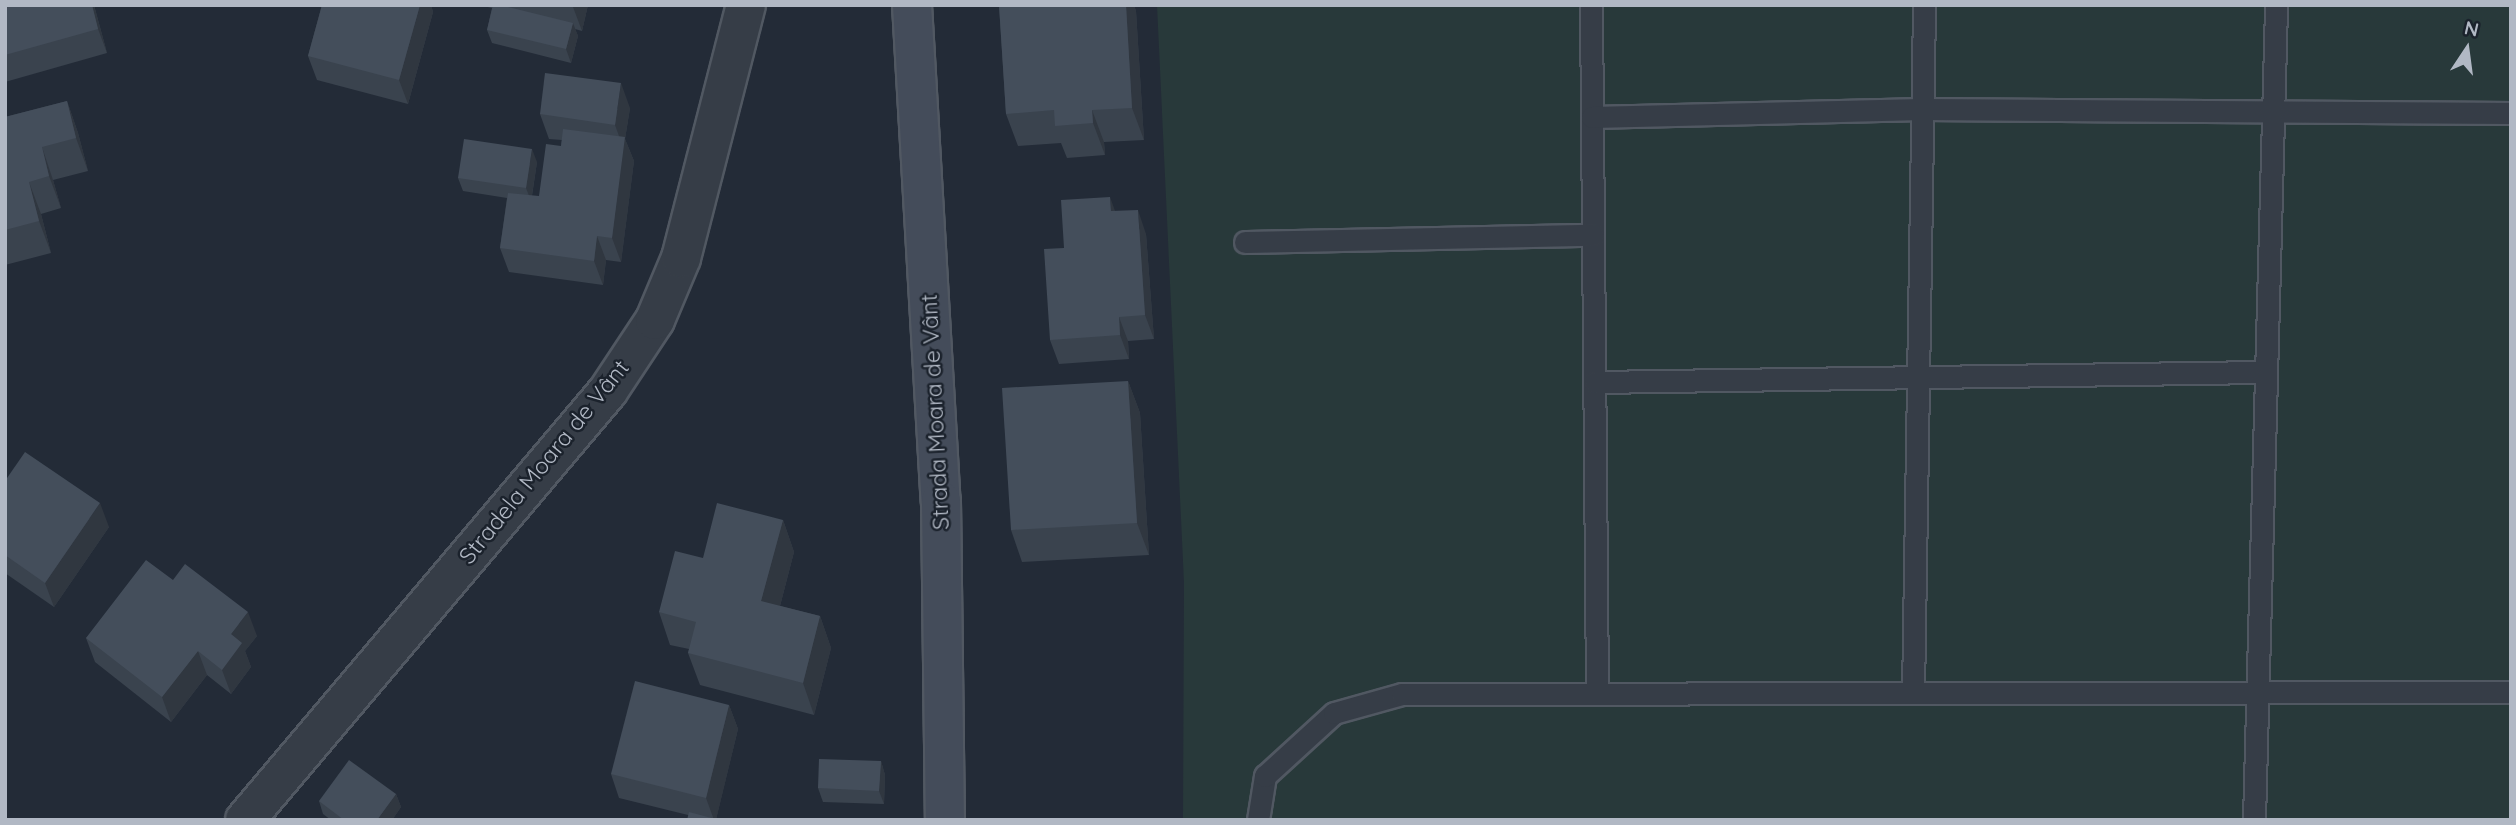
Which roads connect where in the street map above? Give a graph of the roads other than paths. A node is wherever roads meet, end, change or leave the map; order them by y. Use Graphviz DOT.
graph roads {
  1 [pos="746,5"];
  2 [pos="912,5"];
  3 [pos="1591,5"];
  4 [pos="1924,5"];
  5 [pos="2276,5"];
  6 [pos="2273,108"];
  7 [pos="1922,109"];
  8 [pos="2511,113"];
  9 [pos="1592,117"];
  10 [pos="1593,235"];
  11 [pos="1245,242"];
  12 [pos="2266,372"];
  13 [pos="1918,377"];
  14 [pos="1595,382"];
  15 [pos="2511,692"];
  16 [pos="1913,693"];
  17 [pos="2257,693"];
  18 [pos="1597,694"];
  19 [pos="245,820"];
  20 [pos="945,820"];
  21 [pos="1258,820"];
  22 [pos="2254,820"];
  1 -- 19 [label="street, Stradela Moara de Vânt"];
  2 -- 20 [label="main road, Strada Moara de Vânt"];
  3 -- 9 [label="lane"];
  4 -- 7 [label="lane"];
  5 -- 6 [label="lane"];
  6 -- 7 [label="lane"];
  6 -- 8 [label="lane"];
  6 -- 12 [label="lane"];
  7 -- 9 [label="lane"];
  7 -- 13 [label="lane"];
  9 -- 10 [label="lane"];
  10 -- 11 [label="lane"];
  10 -- 14 [label="lane"];
  12 -- 13 [label="lane"];
  12 -- 17 [label="lane"];
  13 -- 14 [label="lane"];
  13 -- 16 [label="lane"];
  14 -- 18 [label="lane"];
  15 -- 17 [label="lane"];
  16 -- 17 [label="lane"];
  16 -- 18 [label="lane"];
  17 -- 22 [label="lane"];
  18 -- 21 [label="lane"];
}
